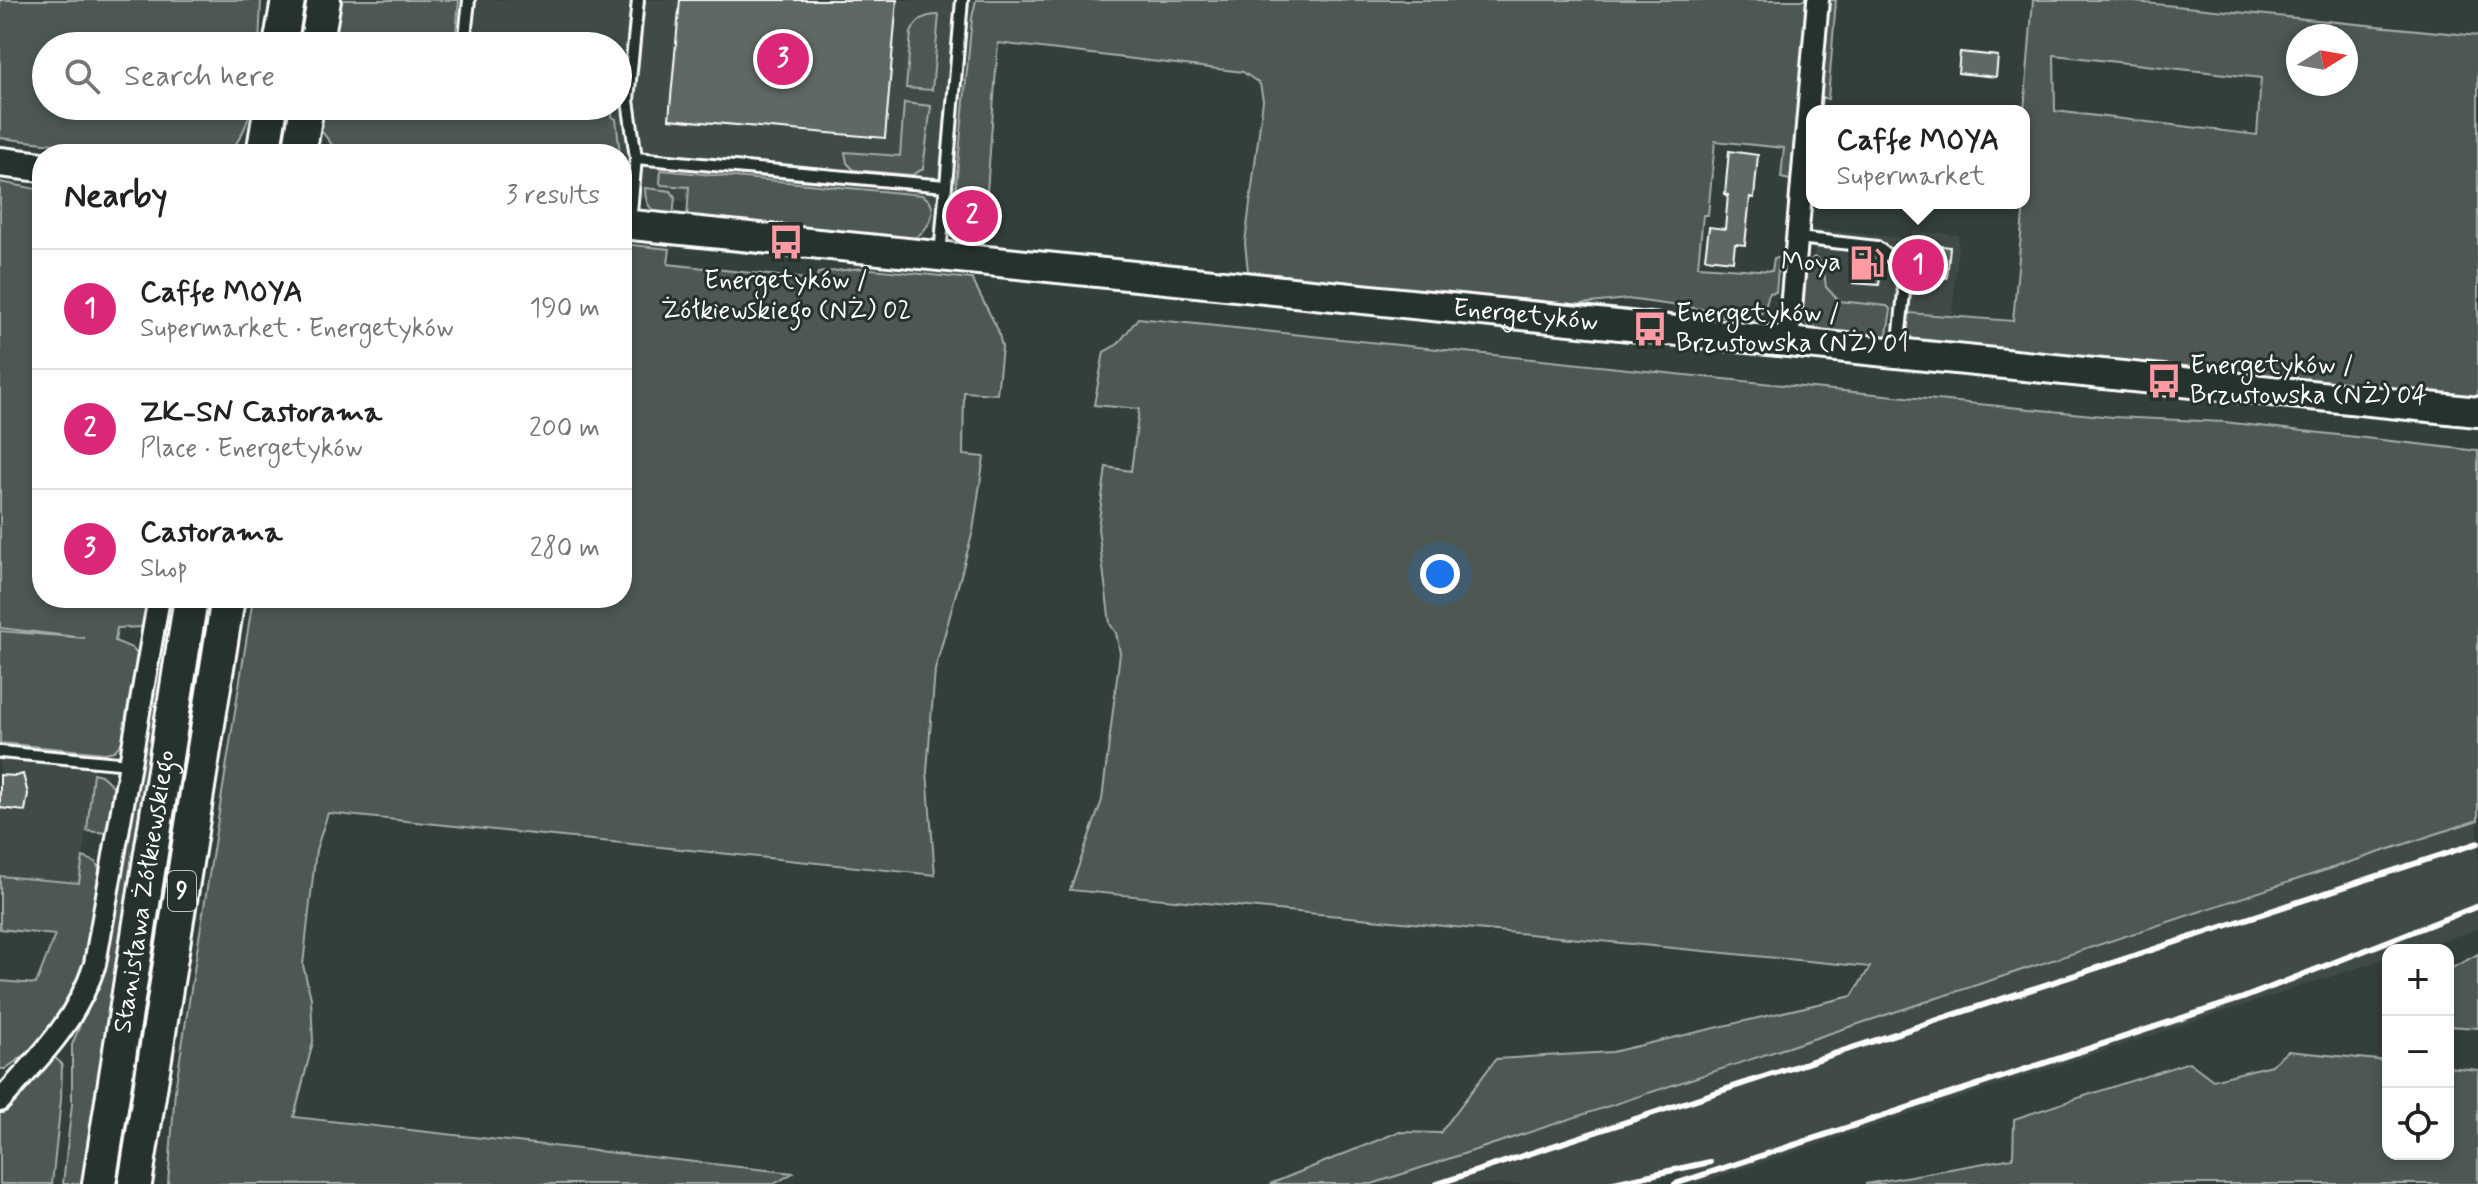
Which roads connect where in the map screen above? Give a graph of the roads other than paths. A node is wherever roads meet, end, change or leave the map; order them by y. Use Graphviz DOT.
graph roads {
  1 [pos="288,0"];
  2 [pos="324,0"];
  3 [pos="469,0"];
  4 [pos="638,0"];
  5 [pos="962,0"];
  6 [pos="1818,0"];
  7 [pos="282,32"];
  8 [pos="318,32"];
  9 [pos="466,32"];
  10 [pos="632,40"];
  11 [pos="1809,105"];
  12 [pos="269,120"];
  13 [pos="305,120"];
  14 [pos="628,120"];
  15 [pos="1806,143"];
  16 [pos="265,144"];
  17 [pos="301,144"];
  18 [pos="636,158"];
  19 [pos="0,162"];
  20 [pos="32,166"];
  21 [pos="632,185"];
  22 [pos="945,186"];
  23 [pos="632,226"];
  24 [pos="1798,238"];
  25 [pos="940,257"];
  26 [pos="1788,343"];
  27 [pos="1898,354"];
  28 [pos="2478,412"];
  29 [pos="157,608"];
  30 [pos="189,608"];
  31 [pos="226,608"];
  32 [pos="0,752"];
  33 [pos="129,764"];
  34 [pos="0,1101"];
  35 [pos="99,1184"];
  36 [pos="135,1184"];
  1 -- 7 [label="main road"];
  2 -- 8 [label="main road"];
  3 -- 9 [label="lane"];
  4 -- 10 [label="lane"];
  5 -- 22 [label="lane"];
  6 -- 11 [label="street"];
  12 -- 16 [label="main road"];
  13 -- 17 [label="main road"];
  14 -- 18 [label="lane"];
  15 -- 24 [label="street"];
  18 -- 21 [label="lane"];
  18 -- 22 [label="lane"];
  19 -- 20 [label="main road"];
  22 -- 25 [label="lane"];
  23 -- 25 [label="main road, Energetyków"];
  24 -- 26 [label="street"];
  24 -- 27 [label="lane"];
  25 -- 26 [label="main road, Energetyków"];
  26 -- 27 [label="main road, Energetyków"];
  27 -- 28 [label="main road, Energetyków"];
  29 -- 33 [label="street"];
  30 -- 35 [label="main road, Stanisława Żółkiewskiego / 9"];
  31 -- 36 [label="main road, Stanisława Żółkiewskiego / 9"];
  32 -- 33 [label="lane"];
  33 -- 34 [label="street"];
}
